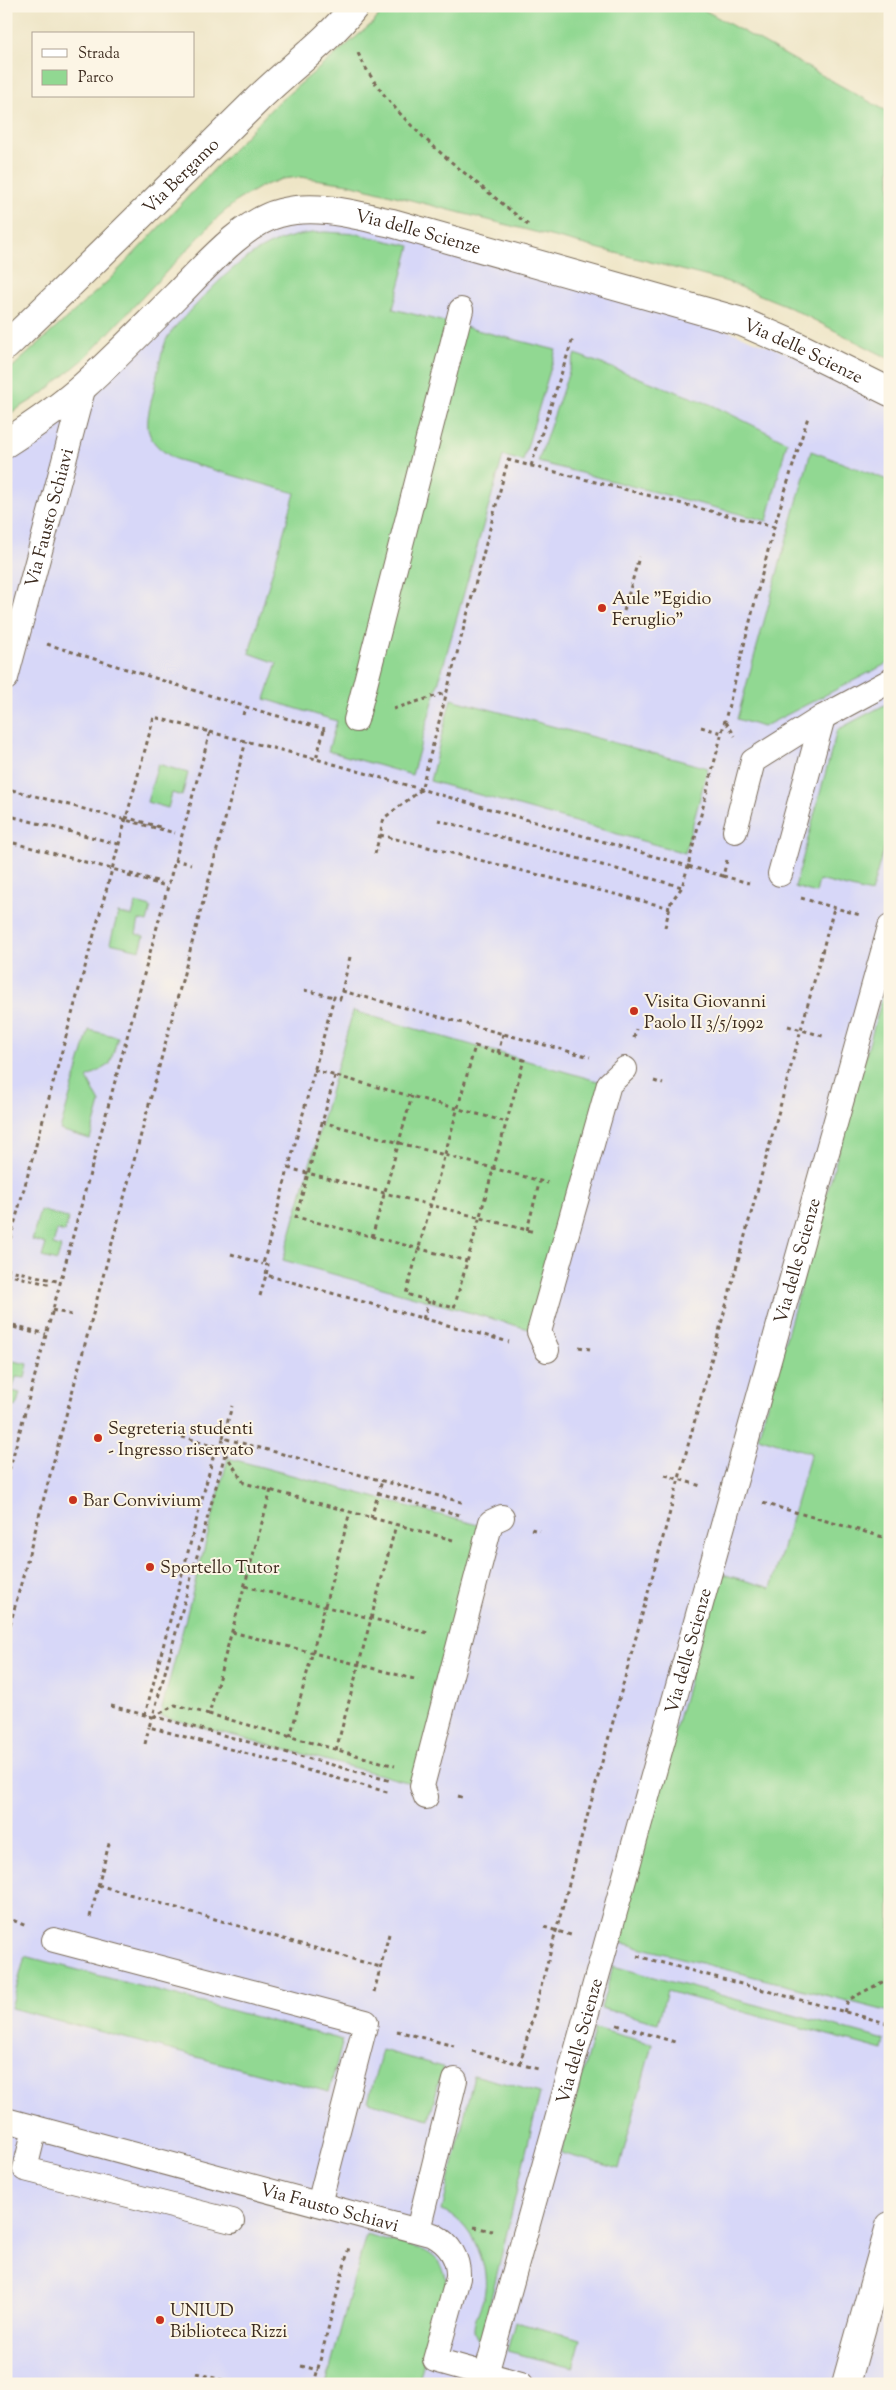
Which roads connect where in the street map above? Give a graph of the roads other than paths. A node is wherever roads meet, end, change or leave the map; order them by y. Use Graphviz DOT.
graph roads {
  1 [pos="349,13"];
  2 [pos="461,310"];
  3 [pos="6,346"];
  4 [pos="84,386"];
  5 [pos="890,392"];
  6 [pos="6,443"];
  7 [pos="6,678"];
  8 [pos="890,681"];
  9 [pos="823,717"];
  10 [pos="356,720"];
  11 [pos="735,831"];
  12 [pos="780,874"];
  13 [pos="890,927"];
  14 [pos="626,1069"];
  15 [pos="547,1350"];
  16 [pos="502,1517"];
  17 [pos="426,1797"];
  18 [pos="54,1940"];
  19 [pos="455,2080"];
  20 [pos="6,2120"];
  21 [pos="35,2128"];
  22 [pos="319,2204"];
  23 [pos="232,2221"];
  24 [pos="890,2226"];
  25 [pos="418,2230"];
  26 [pos="486,2374"];
  27 [pos="522,2384"];
  28 [pos="846,2384"];
  1 -- 3 [label="street, Via Bergamo"];
  2 -- 10 [label="lane"];
  4 -- 5 [label="street, Via delle Scienze"];
  4 -- 6 [label="street, Via delle Scienze"];
  4 -- 7 [label="lane, Via Fausto Schiavi"];
  8 -- 9 [label="lane"];
  9 -- 11 [label="lane"];
  9 -- 12 [label="lane"];
  13 -- 26 [label="lane, Via delle Scienze"];
  14 -- 15 [label="lane"];
  16 -- 17 [label="lane"];
  18 -- 22 [label="lane"];
  19 -- 25 [label="lane"];
  20 -- 21 [label="lane, Via Fausto Schiavi"];
  21 -- 22 [label="lane, Via Fausto Schiavi"];
  21 -- 23 [label="lane"];
  22 -- 25 [label="lane, Via Fausto Schiavi"];
  24 -- 28 [label="street"];
  25 -- 26 [label="lane, Via Fausto Schiavi"];
  26 -- 27 [label="lane, Via Fausto Schiavi"];
}
